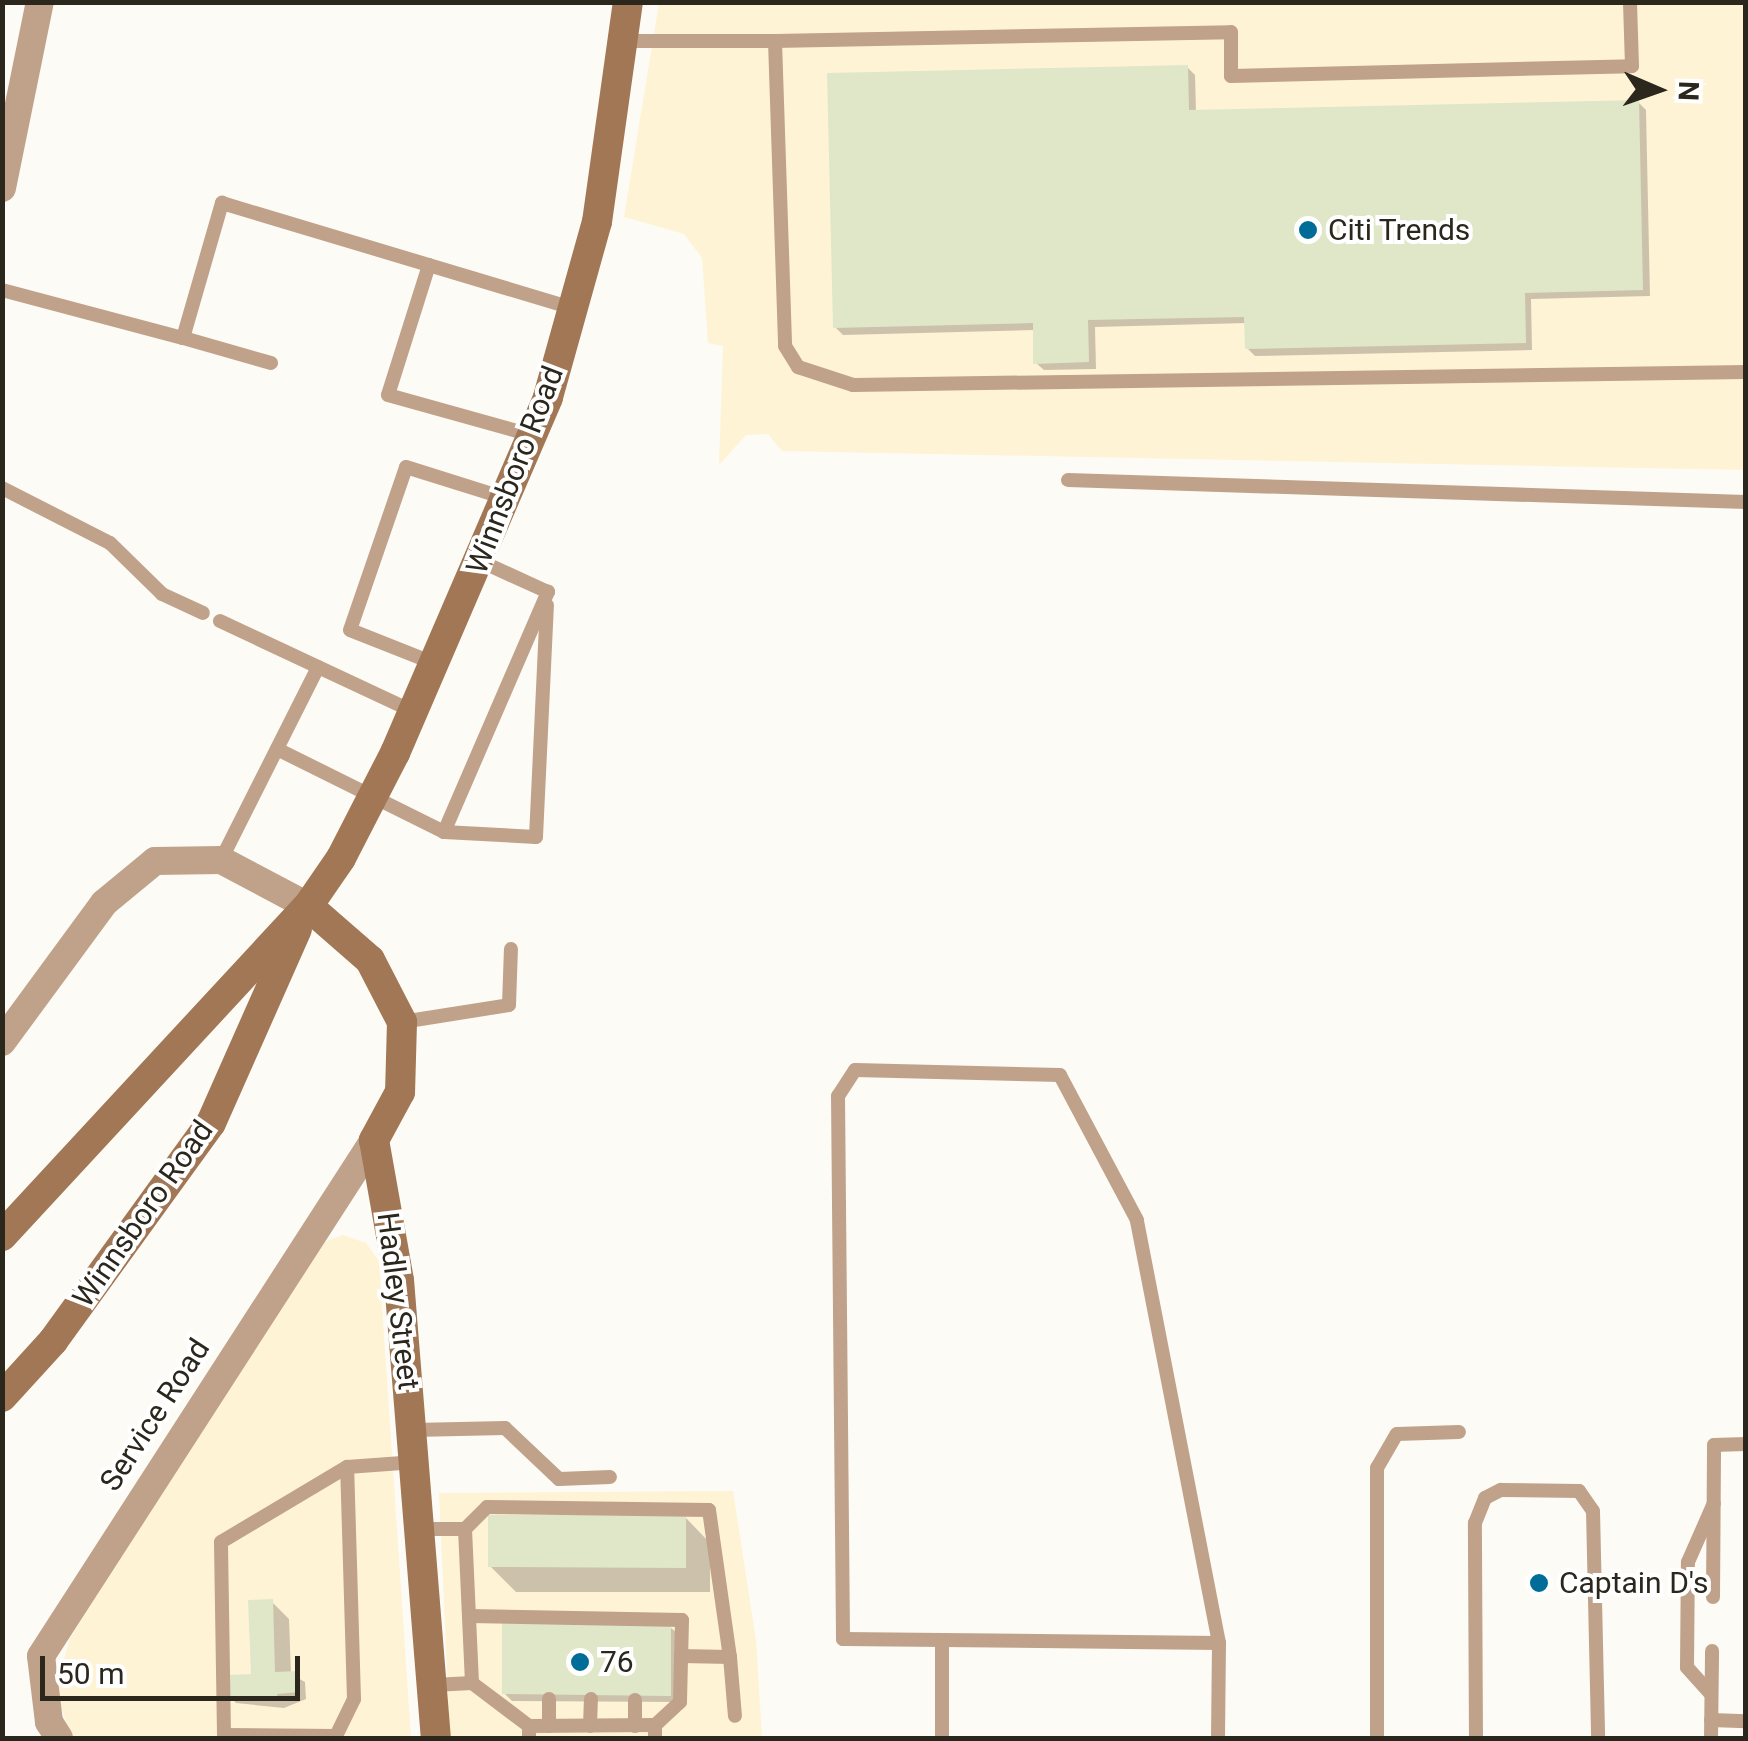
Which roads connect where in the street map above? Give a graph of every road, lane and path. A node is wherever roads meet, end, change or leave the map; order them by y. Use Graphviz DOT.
graph roads {
  1 [pos="40,2"];
  2 [pos="628,2"];
  3 [pos="1630,2"];
  4 [pos="625,41"];
  5 [pos="775,42"];
  6 [pos="2,188"];
  7 [pos="429,265"];
  8 [pos="2,290"];
  9 [pos="573,308"];
  10 [pos="183,338"];
  11 [pos="271,364"];
  12 [pos="1746,372"];
  13 [pos="532,436"];
  14 [pos="1068,480"];
  15 [pos="2,488"];
  16 [pos="506,498"];
  17 [pos="1746,502"];
  18 [pos="480,561"];
  19 [pos="548,592"];
  20 [pos="203,613"];
  21 [pos="220,622"];
  22 [pos="436,664"];
  23 [pos="318,667"];
  24 [pos="414,712"];
  25 [pos="276,749"];
  26 [pos="371,800"];
  27 [pos="444,832"];
  28 [pos="221,860"];
  29 [pos="308,906"];
  30 [pos="511,949"];
  31 [pos="402,1022"];
  32 [pos="2,1042"];
  33 [pos="374,1140"];
  34 [pos="2,1236"];
  35 [pos="2,1397"];
  36 [pos="414,1430"];
  37 [pos="1459,1432"];
  38 [pos="1746,1444"];
  39 [pos="417,1462"];
  40 [pos="347,1468"];
  41 [pos="610,1477"];
  42 [pos="1714,1503"];
  43 [pos="423,1529"];
  44 [pos="465,1529"];
  45 [pos="1713,1597"];
  46 [pos="469,1616"];
  47 [pos="942,1642"];
  48 [pos="1219,1643"];
  49 [pos="1712,1651"];
  50 [pos="681,1656"];
  51 [pos="730,1657"];
  52 [pos="472,1683"];
  53 [pos="433,1686"];
  54 [pos="1711,1694"];
  55 [pos="549,1699"];
  56 [pos="591,1699"];
  57 [pos="635,1700"];
  58 [pos="735,1716"];
  59 [pos="1711,1720"];
  60 [pos="1746,1721"];
  61 [pos="549,1726"];
  62 [pos="590,1726"];
  63 [pos="634,1726"];
  64 [pos="529,1732"];
  65 [pos="655,1732"];
  66 [pos="336,1737"];
  67 [pos="58,1738"];
  68 [pos="436,1738"];
  69 [pos="942,1738"];
  70 [pos="1218,1738"];
  71 [pos="1377,1738"];
  72 [pos="1476,1738"];
  73 [pos="1598,1738"];
  74 [pos="1711,1738"];
  1 -- 6 [label="street"];
  2 -- 4 [label="main road, Winnsboro Road"];
  3 -- 5 [label="lane"];
  4 -- 5 [label="lane"];
  4 -- 9 [label="main road, Winnsboro Road"];
  5 -- 12 [label="lane"];
  7 -- 9 [label="lane"];
  7 -- 10 [label="lane"];
  7 -- 13 [label="lane"];
  8 -- 10 [label="lane"];
  9 -- 13 [label="main road, Winnsboro Road"];
  10 -- 11 [label="lane"];
  13 -- 16 [label="main road, Winnsboro Road"];
  14 -- 17 [label="lane"];
  15 -- 20 [label="lane"];
  16 -- 18 [label="main road, Winnsboro Road"];
  16 -- 22 [label="lane"];
  18 -- 19 [label="lane"];
  18 -- 22 [label="main road, Winnsboro Road"];
  19 -- 27 [label="lane"];
  19 -- 27 [label="lane"];
  21 -- 23 [label="lane"];
  22 -- 24 [label="main road, Winnsboro Road"];
  23 -- 24 [label="lane"];
  23 -- 25 [label="lane"];
  24 -- 26 [label="main road, Winnsboro Road"];
  25 -- 26 [label="lane"];
  25 -- 28 [label="lane"];
  26 -- 27 [label="lane"];
  26 -- 29 [label="main road, Winnsboro Road"];
  28 -- 29 [label="street"];
  28 -- 32 [label="street"];
  29 -- 31 [label="main road"];
  29 -- 34 [label="main road, Winnsboro Road"];
  29 -- 35 [label="main road, Winnsboro Road"];
  30 -- 31 [label="lane"];
  31 -- 33 [label="main road"];
  33 -- 36 [label="main road, Hadley Street"];
  33 -- 67 [label="street, Service Road"];
  36 -- 39 [label="main road, Hadley Street"];
  36 -- 41 [label="lane"];
  37 -- 71 [label="lane"];
  38 -- 42 [label="lane"];
  39 -- 40 [label="lane"];
  39 -- 43 [label="main road, Hadley Street"];
  40 -- 66 [label="lane"];
  40 -- 66 [label="lane"];
  42 -- 45 [label="lane"];
  42 -- 54 [label="lane"];
  43 -- 44 [label="lane"];
  43 -- 53 [label="main road, Hadley Street"];
  44 -- 46 [label="lane"];
  44 -- 51 [label="lane"];
  46 -- 50 [label="lane"];
  46 -- 52 [label="lane"];
  47 -- 48 [label="lane"];
  47 -- 48 [label="lane"];
  47 -- 69 [label="lane"];
  48 -- 70 [label="lane"];
  49 -- 54 [label="lane"];
  50 -- 51 [label="lane"];
  50 -- 65 [label="lane"];
  51 -- 58 [label="lane"];
  52 -- 53 [label="lane"];
  52 -- 64 [label="lane"];
  53 -- 68 [label="main road, Hadley Street"];
  54 -- 59 [label="lane"];
  55 -- 61 [label="lane"];
  56 -- 62 [label="lane"];
  57 -- 63 [label="lane"];
  59 -- 60 [label="lane"];
  59 -- 74 [label="lane"];
  61 -- 62 [label="lane"];
  61 -- 64 [label="lane"];
  62 -- 63 [label="lane"];
  63 -- 65 [label="lane"];
  72 -- 73 [label="lane"];
}
